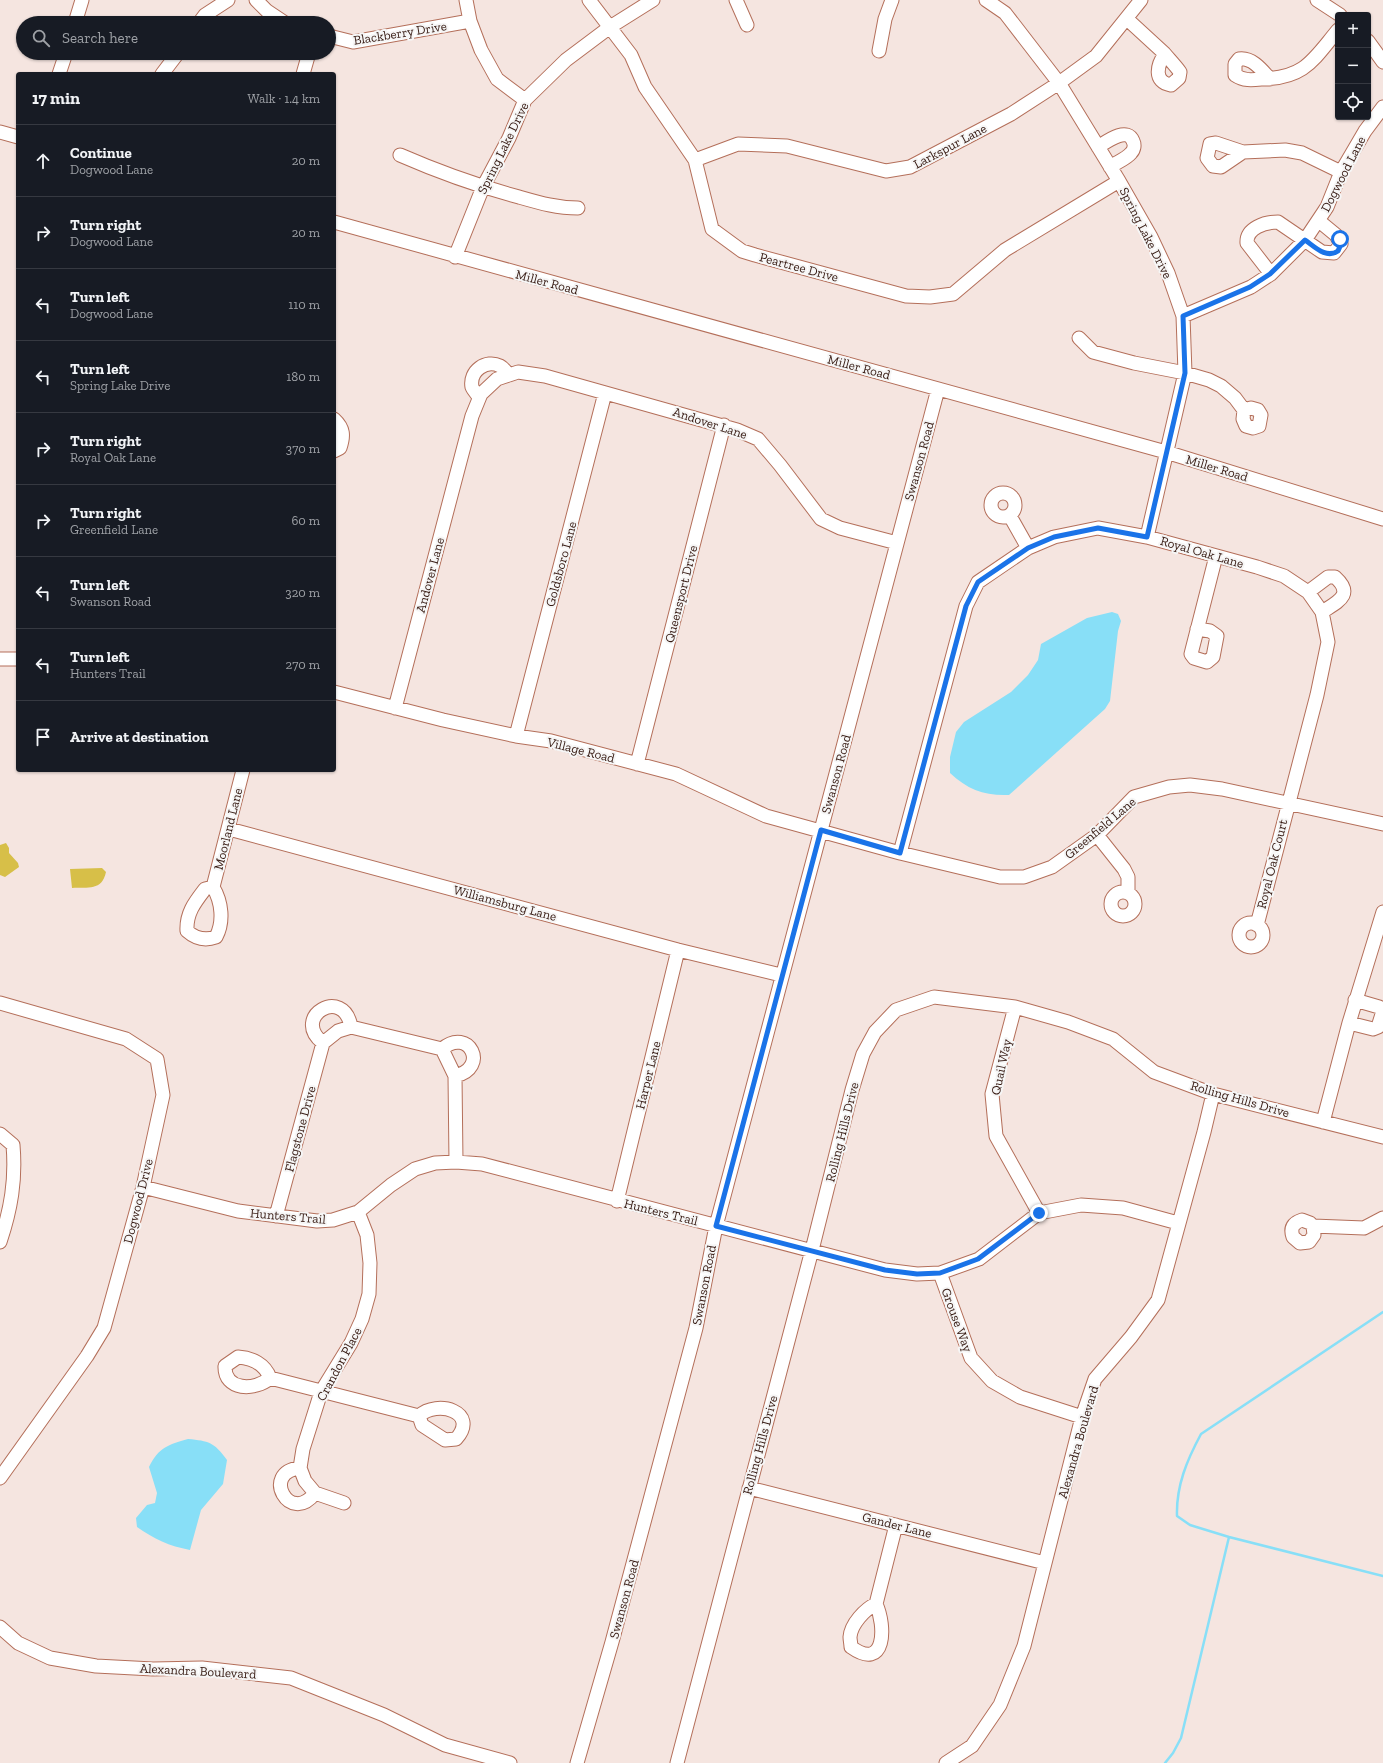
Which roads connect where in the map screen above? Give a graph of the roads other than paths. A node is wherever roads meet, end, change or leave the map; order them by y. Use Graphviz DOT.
graph roads {
  1 [pos="82,0"];
  2 [pos="228,0"];
  3 [pos="256,0"];
  4 [pos="466,0"];
  5 [pos="589,0"];
  6 [pos="653,0"];
  7 [pos="736,0"];
  8 [pos="892,0"];
  9 [pos="986,0"];
  10 [pos="1141,0"];
  11 [pos="1317,0"];
  12 [pos="1335,12"];
  13 [pos="77,16"];
  14 [pos="204,16"];
  15 [pos="275,16"];
  16 [pos="1127,19"];
  17 [pos="470,21"];
  18 [pos="747,25"];
  19 [pos="610,27"];
  20 [pos="1335,34"];
  21 [pos="336,38"];
  22 [pos="1371,46"];
  23 [pos="879,51"];
  24 [pos="1165,54"];
  25 [pos="64,60"];
  26 [pos="173,60"];
  27 [pos="307,60"];
  28 [pos="1383,62"];
  29 [pos="60,72"];
  30 [pos="164,72"];
  31 [pos="304,72"];
  32 [pos="1270,79"];
  33 [pos="1059,84"];
  34 [pos="525,100"];
  35 [pos="1383,108"];
  36 [pos="0,132"];
  37 [pos="16,136"];
  38 [pos="1098,147"];
  39 [pos="1244,152"];
  40 [pos="400,155"];
  41 [pos="695,160"];
  42 [pos="1110,166"];
  43 [pos="1341,172"];
  44 [pos="1119,181"];
  45 [pos="483,187"];
  46 [pos="578,208"];
  47 [pos="1319,221"];
  48 [pos="336,223"];
  49 [pos="1305,240"];
  50 [pos="455,257"];
  51 [pos="1270,274"];
  52 [pos="1183,316"];
  53 [pos="1080,338"];
  54 [pos="1185,373"];
  55 [pos="509,375"];
  56 [pos="938,389"];
  57 [pos="605,393"];
  58 [pos="479,397"];
  59 [pos="1244,410"];
  60 [pos="336,421"];
  61 [pos="724,425"];
  62 [pos="336,450"];
  63 [pos="1166,452"];
  64 [pos="1010,516"];
  65 [pos="1383,519"];
  66 [pos="1147,537"];
  67 [pos="897,543"];
  68 [pos="1028,548"];
  69 [pos="1216,556"];
  70 [pos="1308,592"];
  71 [pos="1322,612"];
  72 [pos="1197,629"];
  73 [pos="0,659"];
  74 [pos="16,659"];
  75 [pos="336,693"];
  76 [pos="395,708"];
  77 [pos="516,736"];
  78 [pos="637,764"];
  79 [pos="243,772"];
  80 [pos="1288,803"];
  81 [pos="1383,824"];
  82 [pos="229,830"];
  83 [pos="821,830"];
  84 [pos="1097,834"];
  85 [pos="900,853"];
  86 [pos="213,887"];
  87 [pos="1128,893"];
  88 [pos="1383,912"];
  89 [pos="1257,925"];
  90 [pos="678,950"];
  91 [pos="781,975"];
  92 [pos="1356,1000"];
  93 [pos="0,1003"];
  94 [pos="1015,1007"];
  95 [pos="1349,1022"];
  96 [pos="351,1027"];
  97 [pos="323,1043"];
  98 [pos="442,1049"];
  99 [pos="455,1076"];
  100 [pos="1213,1094"];
  101 [pos="1323,1122"];
  102 [pos="0,1134"];
  103 [pos="1383,1137"];
  104 [pos="456,1162"];
  105 [pos="143,1187"];
  106 [pos="617,1201"];
  107 [pos="358,1212"];
  108 [pos="1039,1213"];
  109 [pos="276,1216"];
  110 [pos="1383,1218"];
  111 [pos="1178,1223"];
  112 [pos="716,1226"];
  113 [pos="1313,1226"];
  114 [pos="0,1242"];
  115 [pos="812,1250"];
  116 [pos="940,1273"];
  117 [pos="270,1378"];
  118 [pos="321,1392"];
  119 [pos="419,1416"];
  120 [pos="1082,1417"];
  121 [pos="300,1468"];
  122 [pos="0,1478"];
  123 [pos="749,1488"];
  124 [pos="315,1493"];
  125 [pos="344,1503"];
  126 [pos="896,1525"];
  127 [pos="1045,1563"];
  128 [pos="876,1604"];
  129 [pos="0,1627"];
  130 [pos="510,1763"];
  131 [pos="578,1763"];
  132 [pos="677,1763"];
  133 [pos="946,1763"];
  1 -- 13 [label="street"];
  2 -- 14 [label="street"];
  3 -- 15 [label="street"];
  4 -- 17 [label="street"];
  5 -- 19 [label="street, Peartree Drive"];
  6 -- 19 [label="street, Spring Lake Drive"];
  7 -- 18 [label="street"];
  8 -- 23 [label="street"];
  9 -- 33 [label="street, Spring Lake Drive"];
  10 -- 16 [label="street, Larkspur Lane"];
  11 -- 12 [label="street"];
  16 -- 24 [label="street"];
  16 -- 33 [label="street, Larkspur Lane"];
  17 -- 21 [label="street, Blackberry Drive"];
  17 -- 34 [label="street"];
  19 -- 34 [label="street, Spring Lake Drive"];
  19 -- 41 [label="street, Peartree Drive"];
  20 -- 32 [label="street"];
  22 -- 28 [label="street"];
  25 -- 29 [label="street"];
  26 -- 30 [label="street"];
  27 -- 31 [label="street"];
  33 -- 38 [label="street, Spring Lake Drive"];
  33 -- 41 [label="street, Larkspur Lane"];
  34 -- 45 [label="street, Spring Lake Drive"];
  35 -- 43 [label="street, Dogwood Lane"];
  36 -- 37 [label="street"];
  38 -- 42 [label="street, Spring Lake Drive"];
  38 -- 42 [label="street"];
  39 -- 43 [label="street"];
  40 -- 45 [label="street"];
  41 -- 44 [label="street, Peartree Drive"];
  42 -- 44 [label="street, Spring Lake Drive"];
  43 -- 47 [label="street, Dogwood Lane"];
  44 -- 52 [label="street, Spring Lake Drive"];
  45 -- 46 [label="street"];
  45 -- 50 [label="street, Spring Lake Drive"];
  47 -- 49 [label="street, Dogwood Lane"];
  47 -- 49 [label="street, Dogwood Lane"];
  48 -- 50 [label="street, Miller Road"];
  49 -- 51 [label="street, Dogwood Lane"];
  49 -- 51 [label="street, Dogwood Lane"];
  50 -- 56 [label="street, Miller Road"];
  51 -- 52 [label="street, Dogwood Lane"];
  52 -- 54 [label="street, Spring Lake Drive"];
  53 -- 54 [label="street"];
  54 -- 59 [label="street"];
  54 -- 63 [label="street, Spring Lake Drive"];
  55 -- 57 [label="street, Andover Lane"];
  55 -- 58 [label="street, Andover Lane"];
  55 -- 58 [label="street"];
  56 -- 63 [label="street, Miller Road"];
  56 -- 67 [label="street, Swanson Road"];
  57 -- 61 [label="street, Andover Lane"];
  57 -- 77 [label="street, Goldsboro Lane"];
  58 -- 76 [label="street, Andover Lane"];
  60 -- 62 [label="street"];
  61 -- 67 [label="street, Andover Lane"];
  61 -- 78 [label="street, Queensport Drive"];
  63 -- 65 [label="street, Miller Road"];
  63 -- 66 [label="street, Spring Lake Drive"];
  64 -- 68 [label="street"];
  66 -- 68 [label="street, Royal Oak Lane"];
  66 -- 69 [label="street, Royal Oak Lane"];
  67 -- 83 [label="street, Swanson Road"];
  68 -- 85 [label="street, Royal Oak Lane"];
  69 -- 70 [label="street, Royal Oak Lane"];
  69 -- 72 [label="street"];
  70 -- 71 [label="street, Royal Oak Lane"];
  70 -- 71 [label="street"];
  71 -- 80 [label="street, Royal Oak Lane"];
  73 -- 74 [label="street"];
  75 -- 76 [label="street, Village Road"];
  76 -- 77 [label="street, Village Road"];
  77 -- 78 [label="street, Village Road"];
  78 -- 83 [label="street, Village Road"];
  79 -- 82 [label="street, Moorland Lane"];
  80 -- 81 [label="street, Greenfield Lane"];
  80 -- 84 [label="street, Greenfield Lane"];
  80 -- 89 [label="street, Royal Oak Court"];
  82 -- 86 [label="street, Moorland Lane"];
  82 -- 90 [label="street, Williamsburg Lane"];
  83 -- 85 [label="street, Greenfield Lane"];
  83 -- 91 [label="street, Swanson Road"];
  84 -- 85 [label="street, Greenfield Lane"];
  84 -- 87 [label="street"];
  88 -- 92 [label="street"];
  90 -- 91 [label="street, Williamsburg Lane"];
  90 -- 106 [label="street, Harper Lane"];
  91 -- 112 [label="street, Swanson Road"];
  92 -- 95 [label="street"];
  92 -- 95 [label="street"];
  93 -- 105 [label="street, Dogwood Drive"];
  94 -- 100 [label="street, Rolling Hills Drive"];
  94 -- 108 [label="street, Quail Way"];
  94 -- 115 [label="street, Rolling Hills Drive"];
  95 -- 101 [label="street"];
  96 -- 97 [label="street"];
  96 -- 97 [label="street"];
  96 -- 98 [label="street"];
  97 -- 109 [label="street, Flagstone Drive"];
  98 -- 99 [label="street"];
  98 -- 99 [label="street"];
  99 -- 104 [label="street"];
  100 -- 101 [label="street, Rolling Hills Drive"];
  100 -- 111 [label="street, Alexandra Boulevard"];
  101 -- 103 [label="street, Rolling Hills Drive"];
  102 -- 114 [label="street"];
  104 -- 106 [label="street, Hunters Trail"];
  104 -- 107 [label="street, Hunters Trail"];
  105 -- 109 [label="street, Hunters Trail"];
  105 -- 122 [label="street, Dogwood Drive"];
  106 -- 112 [label="street, Hunters Trail"];
  107 -- 109 [label="street, Hunters Trail"];
  107 -- 118 [label="street, Crandon Place"];
  108 -- 111 [label="street, Hunters Trail"];
  108 -- 116 [label="street, Hunters Trail"];
  110 -- 113 [label="street"];
  111 -- 120 [label="street, Alexandra Boulevard"];
  112 -- 115 [label="street, Hunters Trail"];
  112 -- 131 [label="street, Swanson Road"];
  115 -- 116 [label="street, Hunters Trail"];
  115 -- 123 [label="street, Rolling Hills Drive"];
  116 -- 120 [label="street, Grouse Way"];
  117 -- 118 [label="street"];
  118 -- 119 [label="street"];
  118 -- 121 [label="street, Crandon Place"];
  120 -- 127 [label="street, Alexandra Boulevard"];
  121 -- 124 [label="street"];
  121 -- 124 [label="street"];
  123 -- 126 [label="street, Gander Lane"];
  123 -- 132 [label="street, Rolling Hills Drive"];
  124 -- 125 [label="street"];
  126 -- 127 [label="street, Gander Lane"];
  126 -- 128 [label="street"];
  127 -- 133 [label="street, Alexandra Boulevard"];
  129 -- 130 [label="street, Alexandra Boulevard"];
}
